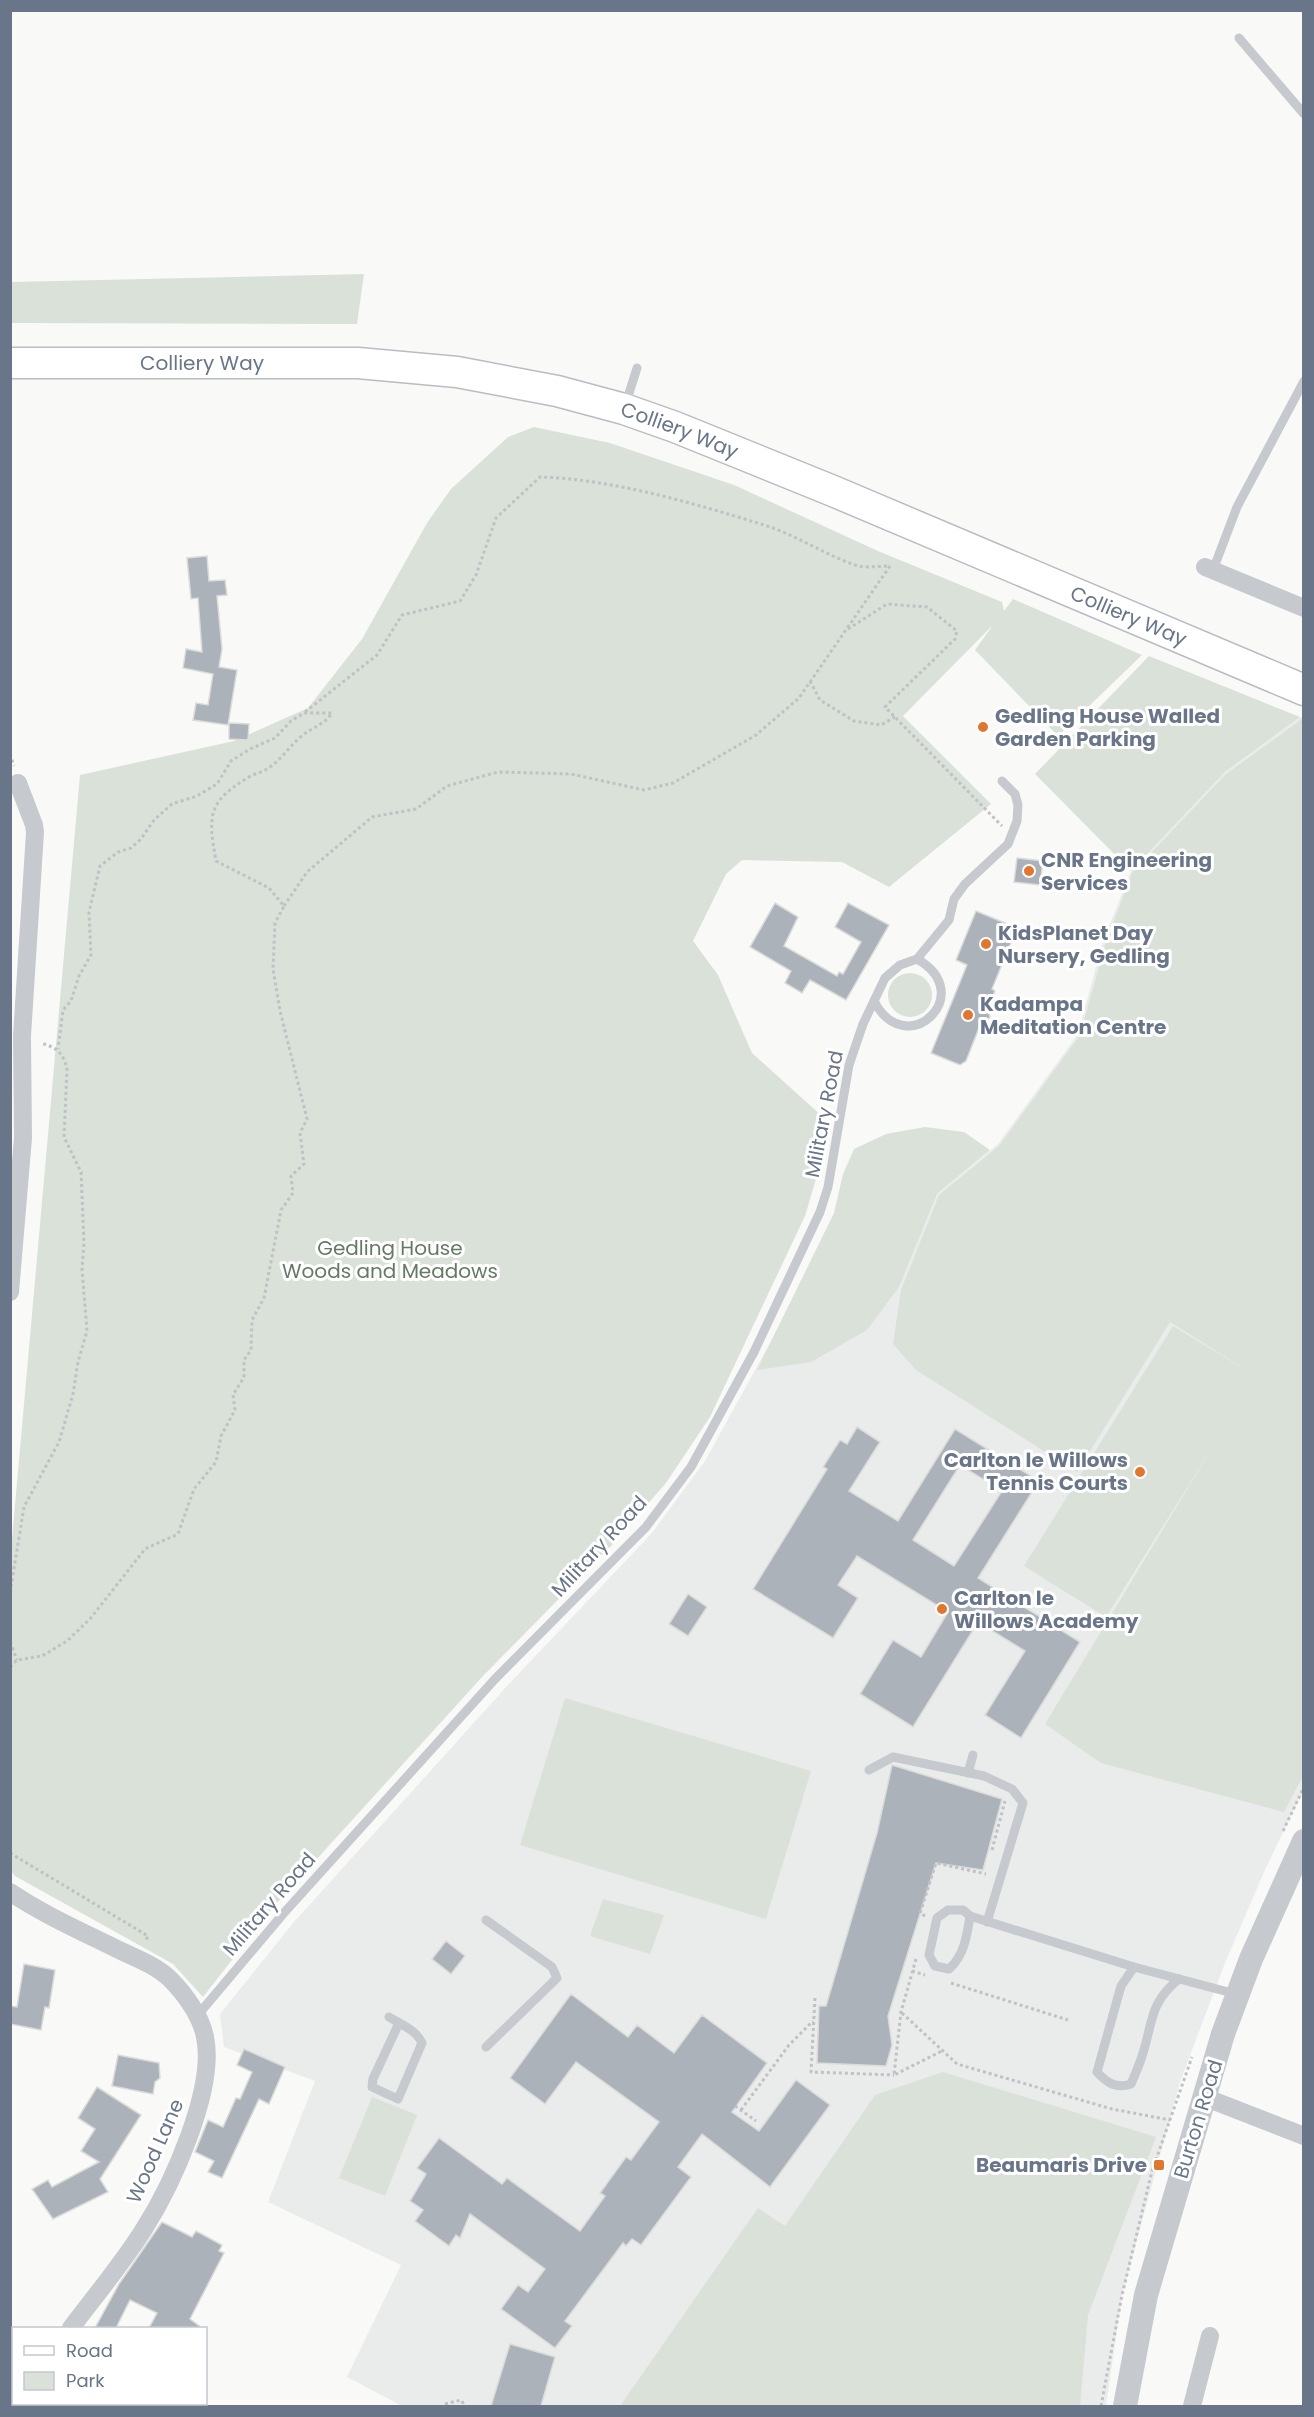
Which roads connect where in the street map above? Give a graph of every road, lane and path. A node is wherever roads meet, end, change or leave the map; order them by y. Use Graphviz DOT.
graph roads {
  1 [pos="1239,38"];
  2 [pos="1304,114"];
  3 [pos="10,363"];
  4 [pos="637,368"];
  5 [pos="1304,381"];
  6 [pos="624,409"];
  7 [pos="1209,568"];
  8 [pos="1304,608"];
  9 [pos="845,631"];
  10 [pos="810,681"];
  11 [pos="1304,690"];
  12 [pos="304,713"];
  13 [pos="895,717"];
  14 [pos="1002,781"];
  15 [pos="18,783"];
  16 [pos="1017,821"];
  17 [pos="284,906"];
  18 [pos="917,959"];
  19 [pos="874,1001"];
  20 [pos="16,1036"];
  21 [pos="58,1049"];
  22 [pos="10,1292"];
  23 [pos="10,1593"];
  24 [pos="10,1642"];
  25 [pos="17,1660"];
  26 [pos="10,1667"];
  27 [pos="973,1755"];
  28 [pos="869,1770"];
  29 [pos="968,1773"];
  30 [pos="1304,1841"];
  31 [pos="10,1853"];
  32 [pos="10,1892"];
  33 [pos="970,1916"];
  34 [pos="486,1920"];
  35 [pos="987,1922"];
  36 [pos="147,1964"];
  37 [pos="1134,1967"];
  38 [pos="912,1971"];
  39 [pos="933,1977"];
  40 [pos="1179,1979"];
  41 [pos="943,1981"];
  42 [pos="1238,1995"];
  43 [pos="815,1998"];
  44 [pos="901,2012"];
  45 [pos="198,2016"];
  46 [pos="389,2017"];
  47 [pos="814,2020"];
  48 [pos="1068,2020"];
  49 [pos="399,2023"];
  50 [pos="486,2047"];
  51 [pos="894,2075"];
  52 [pos="1204,2097"];
  53 [pos="735,2106"];
  54 [pos="741,2110"];
  55 [pos="1170,2120"];
  56 [pos="756,2121"];
  57 [pos="1304,2136"];
  58 [pos="72,2327"];
  59 [pos="1210,2336"];
  60 [pos="445,2404"];
  61 [pos="465,2406"];
  62 [pos="1125,2406"];
  63 [pos="1191,2406"];
  1 -- 2 [label="lane"];
  3 -- 6 [label="main road, Colliery Way"];
  4 -- 6 [label="lane"];
  5 -- 7 [label="lane"];
  6 -- 11 [label="main road, Colliery Way"];
  7 -- 8 [label="street"];
  9 -- 10 [label="path"];
  9 -- 12 [label="path"];
  9 -- 13 [label="path"];
  10 -- 13 [label="path"];
  10 -- 17 [label="path"];
  12 -- 17 [label="path"];
  12 -- 21 [label="path"];
  13 -- 16 [label="path"];
  14 -- 16 [label="lane"];
  15 -- 20 [label="street"];
  16 -- 18 [label="lane"];
  17 -- 25 [label="path"];
  18 -- 19 [label="lane, Military Road"];
  18 -- 19 [label="lane"];
  19 -- 45 [label="lane, Military Road"];
  20 -- 21 [label="path"];
  20 -- 22 [label="street"];
  21 -- 23 [label="path"];
  24 -- 25 [label="path"];
  25 -- 26 [label="path"];
  27 -- 29 [label="lane"];
  28 -- 29 [label="lane"];
  29 -- 35 [label="lane"];
  30 -- 42 [label="street, Burton Road"];
  31 -- 36 [label="path"];
  32 -- 36 [label="street, Wood Lane"];
  33 -- 33 [label="lane"];
  33 -- 35 [label="lane"];
  34 -- 50 [label="lane"];
  35 -- 37 [label="lane"];
  36 -- 45 [label="street, Wood Lane"];
  37 -- 40 [label="lane"];
  37 -- 40 [label="lane"];
  38 -- 39 [label="path"];
  40 -- 42 [label="lane"];
  41 -- 48 [label="path"];
  42 -- 52 [label="street, Burton Road"];
  43 -- 47 [label="path"];
  44 -- 55 [label="path"];
  45 -- 58 [label="street, Wood Lane"];
  46 -- 49 [label="lane"];
  47 -- 51 [label="path"];
  47 -- 54 [label="path"];
  49 -- 49 [label="lane"];
  52 -- 57 [label="street"];
  52 -- 62 [label="street, Burton Road"];
  53 -- 54 [label="path"];
  54 -- 56 [label="path"];
  59 -- 63 [label="street"];
  60 -- 61 [label="path"];
}
